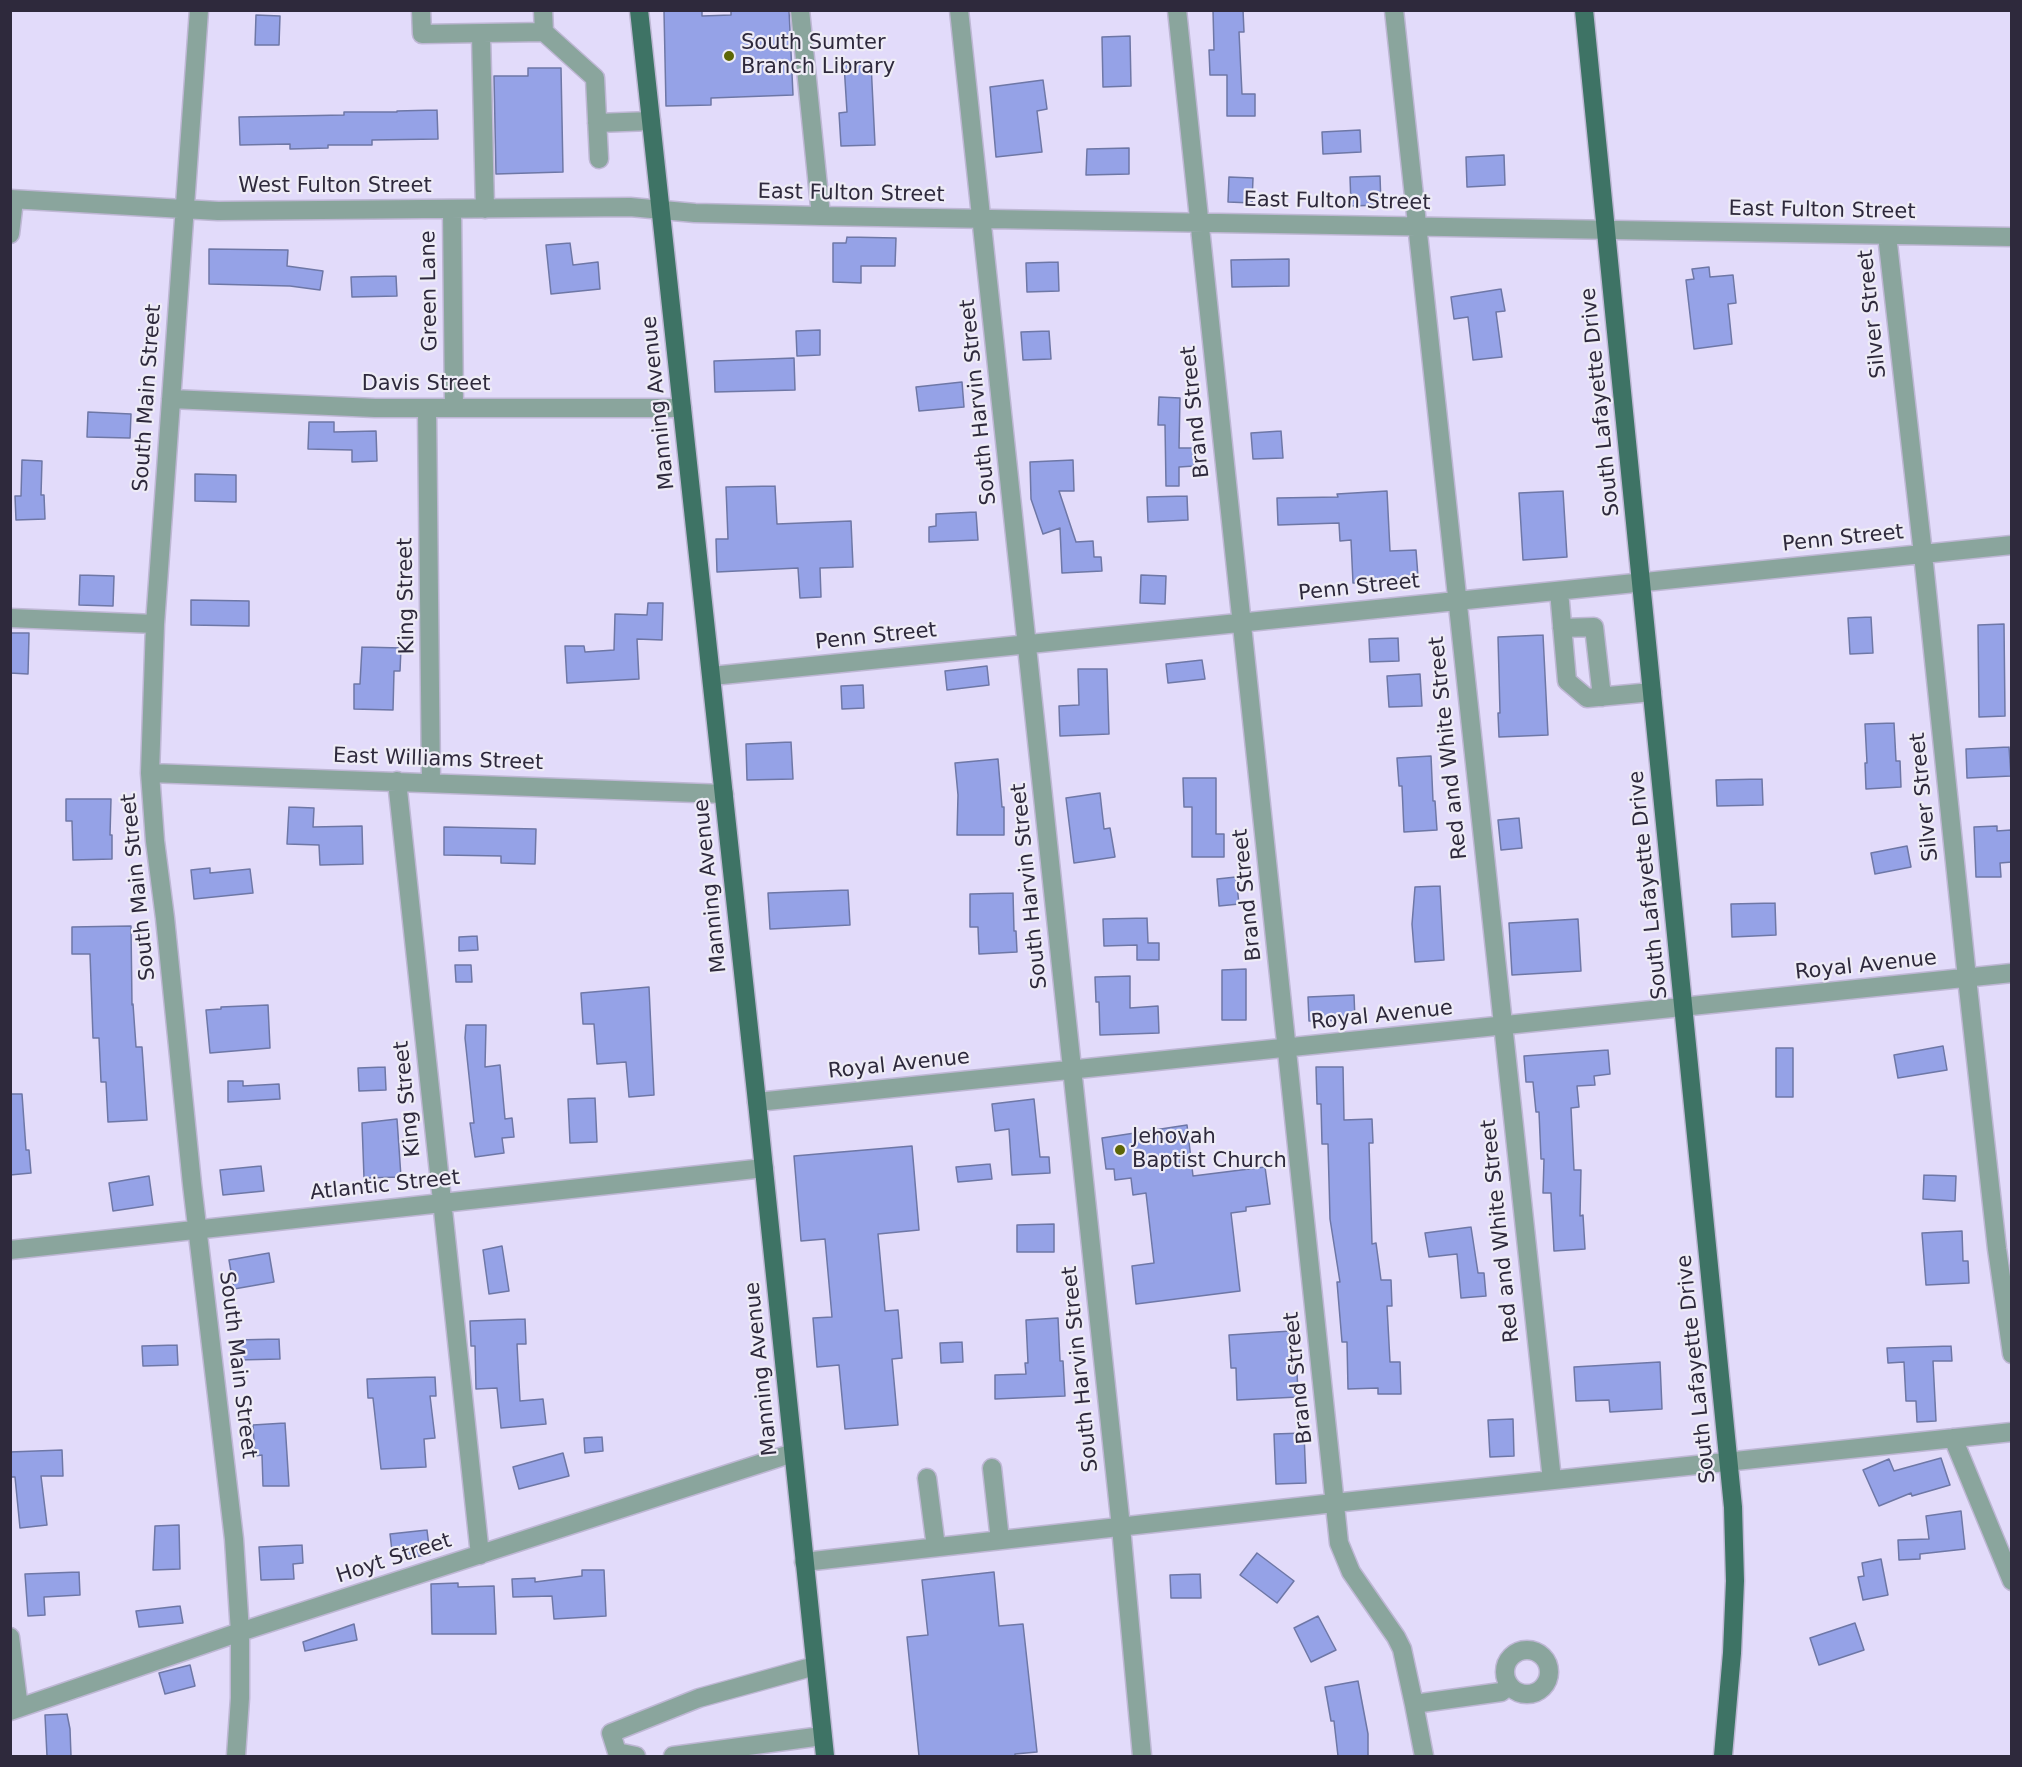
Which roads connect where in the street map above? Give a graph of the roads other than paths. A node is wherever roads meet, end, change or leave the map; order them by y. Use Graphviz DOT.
graph roads {
  1 [pos="199,10"];
  2 [pos="421,10"];
  3 [pos="543,10"];
  4 [pos="639,10"];
  5 [pos="800,10"];
  6 [pos="959,10"];
  7 [pos="1177,10"];
  8 [pos="1394,10"];
  9 [pos="1584,10"];
  10 [pos="544,32"];
  11 [pos="481,34"];
  12 [pos="651,121"];
  13 [pos="597,123"];
  14 [pos="599,159"];
  15 [pos="12,199"];
  16 [pos="452,209"];
  17 [pos="485,209"];
  18 [pos="185,210"];
  19 [pos="661,210"];
  20 [pos="821,216"];
  21 [pos="982,219"];
  22 [pos="1198,222"];
  23 [pos="1417,226"];
  24 [pos="1607,230"];
  25 [pos="10,234"];
  26 [pos="1887,235"];
  27 [pos="2012,237"];
  28 [pos="171,399"];
  29 [pos="454,408"];
  30 [pos="682,408"];
  31 [pos="427,409"];
  32 [pos="2012,545"];
  33 [pos="1923,554"];
  34 [pos="1642,582"];
  35 [pos="1559,591"];
  36 [pos="1456,601"];
  37 [pos="10,618"];
  38 [pos="1242,623"];
  39 [pos="155,624"];
  40 [pos="1562,628"];
  41 [pos="1027,644"];
  42 [pos="712,676"];
  43 [pos="1652,692"];
  44 [pos="1602,697"];
  45 [pos="150,773"];
  46 [pos="397,781"];
  47 [pos="431,782"];
  48 [pos="724,794"];
  49 [pos="2012,973"];
  50 [pos="1967,978"];
  51 [pos="1684,1008"];
  52 [pos="1502,1026"];
  53 [pos="1287,1048"];
  54 [pos="1072,1070"];
  55 [pos="757,1102"];
  56 [pos="764,1168"];
  57 [pos="442,1203"];
  58 [pos="198,1229"];
  59 [pos="10,1250"];
  60 [pos="2012,1354"];
  61 [pos="2012,1432"];
  62 [pos="1953,1438"];
  63 [pos="793,1453"];
  64 [pos="1729,1462"];
  65 [pos="992,1468"];
  66 [pos="927,1478"];
  67 [pos="1551,1480"];
  68 [pos="1334,1503"];
  69 [pos="1121,1527"];
  70 [pos="1000,1540"];
  71 [pos="936,1547"];
  72 [pos="480,1555"];
  73 [pos="804,1562"];
  74 [pos="2012,1581"];
  75 [pos="240,1632"];
  76 [pos="10,1637"];
  77 [pos="814,1666"];
  78 [pos="1509,1686"];
  79 [pos="1414,1704"];
  80 [pos="15,1710"];
  81 [pos="822,1736"];
  82 [pos="236,1756"];
  83 [pos="636,1756"];
  84 [pos="673,1756"];
  85 [pos="825,1756"];
  86 [pos="1143,1756"];
  87 [pos="1424,1756"];
  88 [pos="1723,1756"];
  1 -- 18 [label="street, South Main Street"];
  2 -- 11 [label="street"];
  3 -- 10 [label="street"];
  4 -- 12 [label="main road, Manning Avenue"];
  5 -- 20 [label="street"];
  6 -- 21 [label="street, South Harvin Street"];
  7 -- 22 [label="street, Brand Street"];
  8 -- 23 [label="street, Red and White Street"];
  9 -- 24 [label="main road, South Lafayette Drive"];
  10 -- 11 [label="street"];
  10 -- 13 [label="street"];
  11 -- 17 [label="street"];
  12 -- 13 [label="street"];
  12 -- 19 [label="main road, Manning Avenue"];
  13 -- 14 [label="street"];
  15 -- 18 [label="street, West Fulton Street"];
  15 -- 25 [label="street"];
  16 -- 17 [label="street, West Fulton Street"];
  16 -- 18 [label="street, West Fulton Street"];
  16 -- 29 [label="street, Green Lane"];
  17 -- 19 [label="street, West Fulton Street"];
  18 -- 28 [label="street, South Main Street"];
  19 -- 20 [label="street, East Fulton Street"];
  19 -- 30 [label="main road, Manning Avenue"];
  20 -- 21 [label="street, East Fulton Street"];
  21 -- 22 [label="street, East Fulton Street"];
  21 -- 41 [label="street, South Harvin Street"];
  22 -- 23 [label="street, East Fulton Street"];
  22 -- 38 [label="street, Brand Street"];
  23 -- 24 [label="street, East Fulton Street"];
  23 -- 36 [label="street, Red and White Street"];
  24 -- 26 [label="street, East Fulton Street"];
  24 -- 34 [label="main road, South Lafayette Drive"];
  26 -- 27 [label="street, East Fulton Street"];
  26 -- 33 [label="street, Silver Street"];
  28 -- 31 [label="street, Davis Street"];
  28 -- 39 [label="street, South Main Street"];
  29 -- 30 [label="street, Davis Street"];
  29 -- 31 [label="street, Davis Street"];
  30 -- 42 [label="main road, Manning Avenue"];
  31 -- 47 [label="street, King Street"];
  32 -- 33 [label="street, Penn Street"];
  33 -- 34 [label="street, Penn Street"];
  33 -- 50 [label="street, Silver Street"];
  34 -- 35 [label="street, Penn Street"];
  34 -- 43 [label="main road, South Lafayette Drive"];
  35 -- 36 [label="street, Penn Street"];
  35 -- 40 [label="street"];
  36 -- 38 [label="street, Penn Street"];
  36 -- 52 [label="street, Red and White Street"];
  37 -- 39 [label="street"];
  38 -- 41 [label="street, Penn Street"];
  38 -- 53 [label="street, Brand Street"];
  39 -- 45 [label="street, South Main Street"];
  40 -- 44 [label="street"];
  40 -- 44 [label="street"];
  41 -- 42 [label="street, Penn Street"];
  41 -- 54 [label="street, South Harvin Street"];
  42 -- 48 [label="main road, Manning Avenue"];
  43 -- 44 [label="street"];
  43 -- 51 [label="main road, South Lafayette Drive"];
  45 -- 46 [label="street, East Williams Street"];
  45 -- 58 [label="street, South Main Street"];
  46 -- 47 [label="street, East Williams Street"];
  46 -- 57 [label="street, King Street"];
  47 -- 48 [label="street, East Williams Street"];
  48 -- 55 [label="main road, Manning Avenue"];
  49 -- 50 [label="street, Royal Avenue"];
  50 -- 51 [label="street, Royal Avenue"];
  50 -- 60 [label="street, Silver Street"];
  51 -- 52 [label="street, Royal Avenue"];
  51 -- 64 [label="main road, South Lafayette Drive"];
  52 -- 53 [label="street, Royal Avenue"];
  52 -- 67 [label="street, Red and White Street"];
  53 -- 54 [label="street, Royal Avenue"];
  53 -- 68 [label="street, Brand Street"];
  54 -- 55 [label="street, Royal Avenue"];
  54 -- 69 [label="street, South Harvin Street"];
  55 -- 56 [label="main road, Manning Avenue"];
  56 -- 57 [label="street, Atlantic Street"];
  56 -- 63 [label="main road, Manning Avenue"];
  57 -- 58 [label="street, Atlantic Street"];
  57 -- 72 [label="street, King Street"];
  58 -- 59 [label="street, Atlantic Street"];
  58 -- 75 [label="street, South Main Street"];
  61 -- 62 [label="street"];
  62 -- 64 [label="street"];
  62 -- 74 [label="street"];
  63 -- 72 [label="street, Hoyt Street"];
  63 -- 73 [label="main road, Manning Avenue"];
  64 -- 67 [label="street"];
  64 -- 88 [label="main road, South Lafayette Drive"];
  65 -- 70 [label="street"];
  66 -- 71 [label="street"];
  67 -- 68 [label="street"];
  68 -- 69 [label="street"];
  68 -- 79 [label="street, Brand Street"];
  69 -- 70 [label="street"];
  69 -- 86 [label="street, South Harvin Street"];
  70 -- 71 [label="street"];
  71 -- 73 [label="street"];
  72 -- 75 [label="street, Hoyt Street"];
  73 -- 77 [label="main road, Manning Avenue"];
  75 -- 80 [label="street, Hoyt Street"];
  75 -- 82 [label="street, South Main Street"];
  76 -- 80 [label="street"];
  77 -- 81 [label="main road, Manning Avenue"];
  77 -- 83 [label="street"];
  78 -- 79 [label="street"];
  79 -- 87 [label="street, Brand Street"];
  81 -- 84 [label="street"];
  81 -- 85 [label="main road, Manning Avenue"];
}
